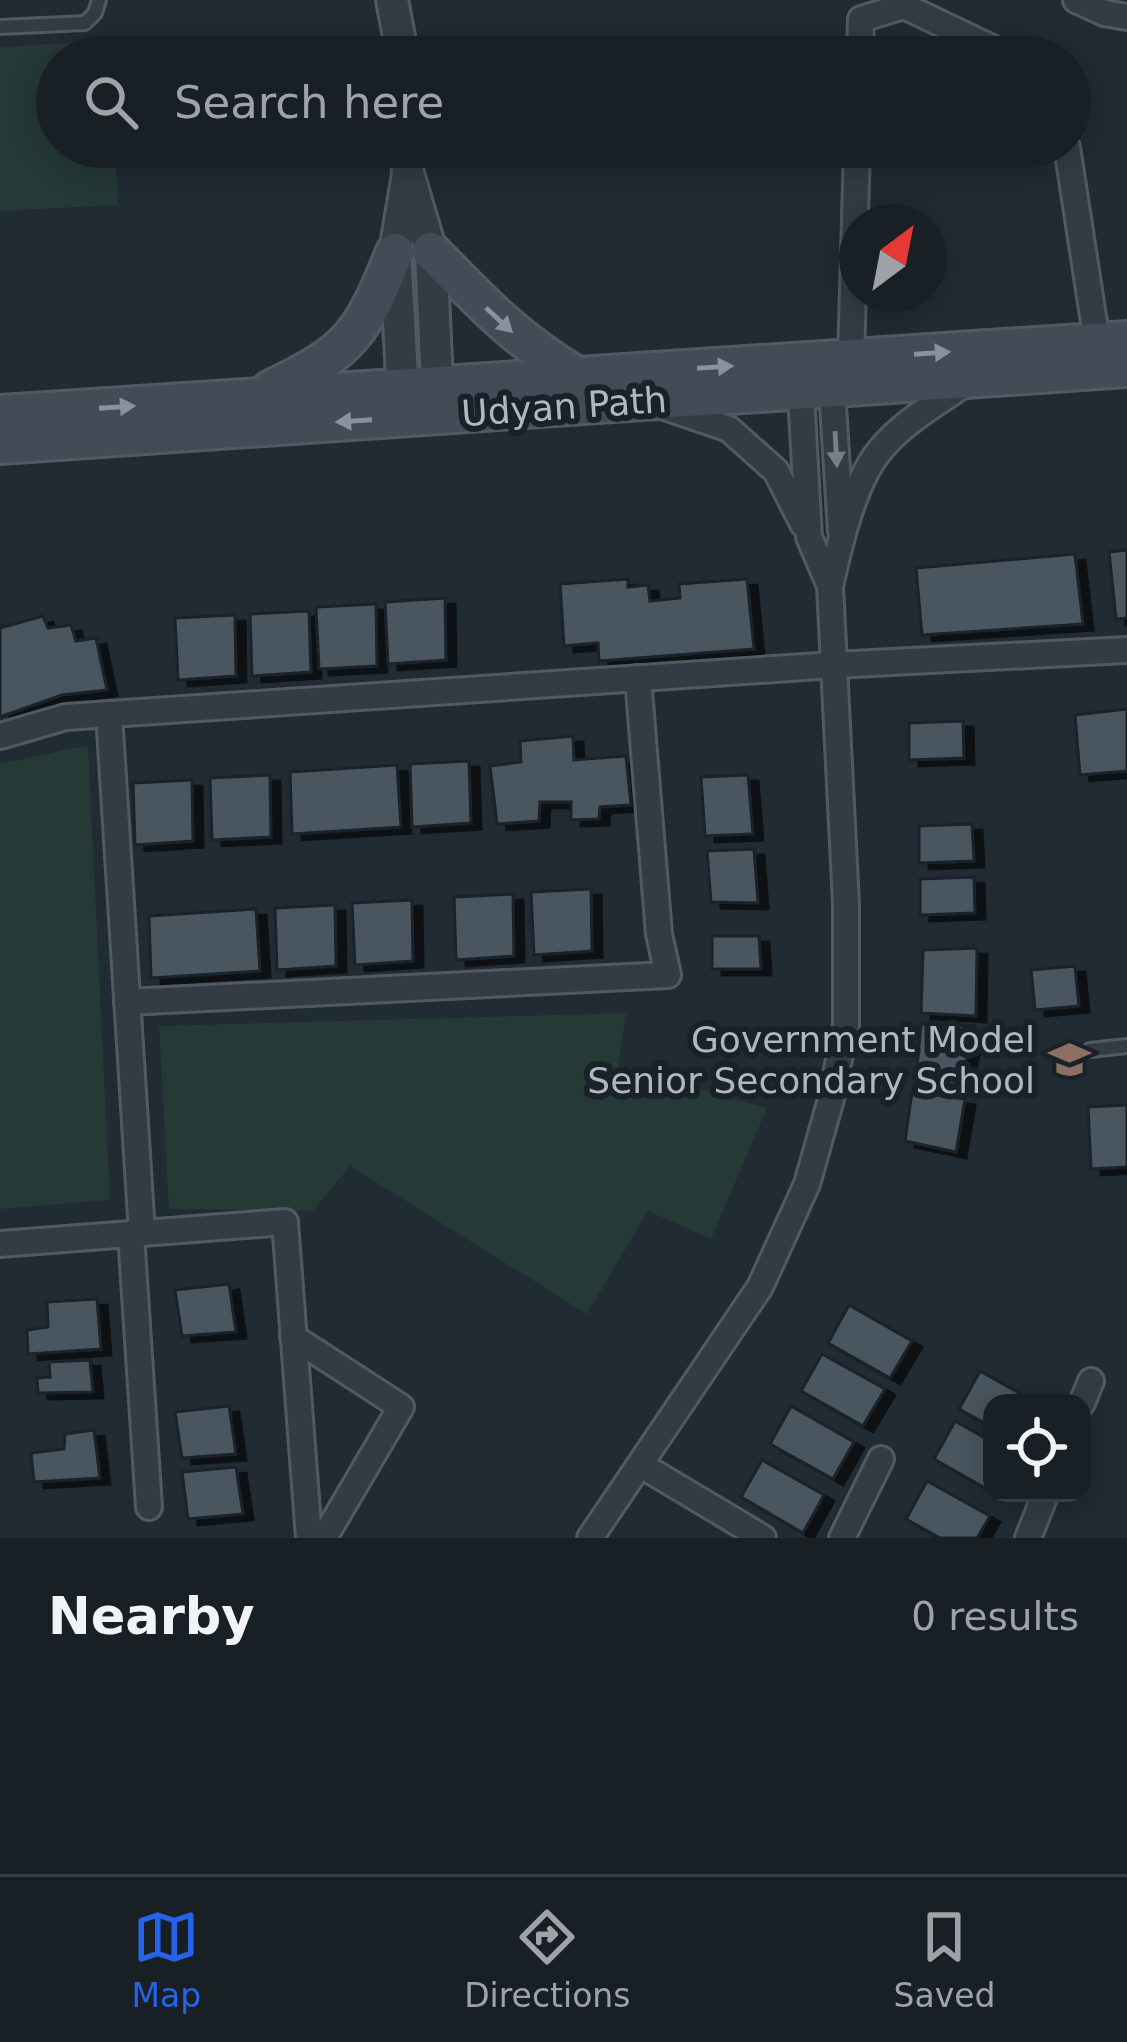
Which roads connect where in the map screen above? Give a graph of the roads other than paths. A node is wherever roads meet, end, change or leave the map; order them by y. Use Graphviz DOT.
graph roads {
  1 [pos="99,0"];
  2 [pos="392,0"];
  3 [pos="1076,0"];
  4 [pos="1127,17"];
  5 [pos="0,27"];
  6 [pos="399,36"];
  7 [pos="861,36"];
  8 [pos="968,36"];
  9 [pos="408,168"];
  10 [pos="854,168"];
  11 [pos="1072,168"];
  12 [pos="413,251"];
  13 [pos="1112,341"];
  14 [pos="1127,368"];
  15 [pos="823,372"];
  16 [pos="577,376"];
  17 [pos="974,378"];
  18 [pos="251,398"];
  19 [pos="645,400"];
  20 [pos="421,402"];
  21 [pos="0,414"];
  22 [pos="0,445"];
  23 [pos="809,537"];
  24 [pos="841,539"];
  25 [pos="830,586"];
  26 [pos="1127,650"];
  27 [pos="834,665"];
  28 [pos="638,678"];
  29 [pos="109,714"];
  30 [pos="0,736"];
  31 [pos="127,1002"];
  32 [pos="1127,1046"];
  33 [pos="1090,1050"];
  34 [pos="137,1233"];
  35 [pos="0,1244"];
  36 [pos="293,1337"];
  37 [pos="881,1459"];
  38 [pos="641,1465"];
  39 [pos="1042,1502"];
  40 [pos="149,1507"];
  41 [pos="309,1538"];
  42 [pos="324,1538"];
  43 [pos="590,1538"];
  44 [pos="763,1538"];
  45 [pos="842,1538"];
  46 [pos="1028,1538"];
  1 -- 5 [label="lane"];
  2 -- 6 [label="street"];
  3 -- 4 [label="street"];
  7 -- 8 [label="street"];
  9 -- 12 [label="street"];
  10 -- 15 [label="street"];
  11 -- 13 [label="street"];
  12 -- 16 [label="main road, one-way"];
  12 -- 18 [label="main road"];
  12 -- 20 [label="street"];
  15 -- 13 [label="main road, Udyan Path, one-way"];
  14 -- 17 [label="main road, Udyan Path"];
  16 -- 15 [label="main road, Udyan Path, one-way"];
  15 -- 17 [label="main road, Udyan Path"];
  15 -- 19 [label="main road, Udyan Path"];
  15 -- 23 [label="street"];
  15 -- 24 [label="street, one-way"];
  16 -- 20 [label="main road, Udyan Path"];
  17 -- 24 [label="street"];
  18 -- 20 [label="main road, Udyan Path"];
  21 -- 18 [label="main road, Udyan Path, one-way"];
  19 -- 20 [label="main road, Udyan Path"];
  19 -- 23 [label="street"];
  20 -- 22 [label="main road, Udyan Path, one-way"];
  23 -- 25 [label="street"];
  24 -- 25 [label="street"];
  25 -- 27 [label="street"];
  26 -- 27 [label="street"];
  27 -- 28 [label="street"];
  27 -- 38 [label="street"];
  28 -- 29 [label="street"];
  28 -- 31 [label="street"];
  29 -- 30 [label="street"];
  29 -- 31 [label="street"];
  31 -- 34 [label="street"];
  32 -- 33 [label="lane"];
  34 -- 35 [label="street"];
  34 -- 36 [label="street"];
  34 -- 40 [label="street"];
  36 -- 41 [label="street"];
  36 -- 42 [label="street"];
  37 -- 45 [label="street"];
  38 -- 43 [label="street"];
  38 -- 44 [label="street"];
  39 -- 46 [label="street"];
}
